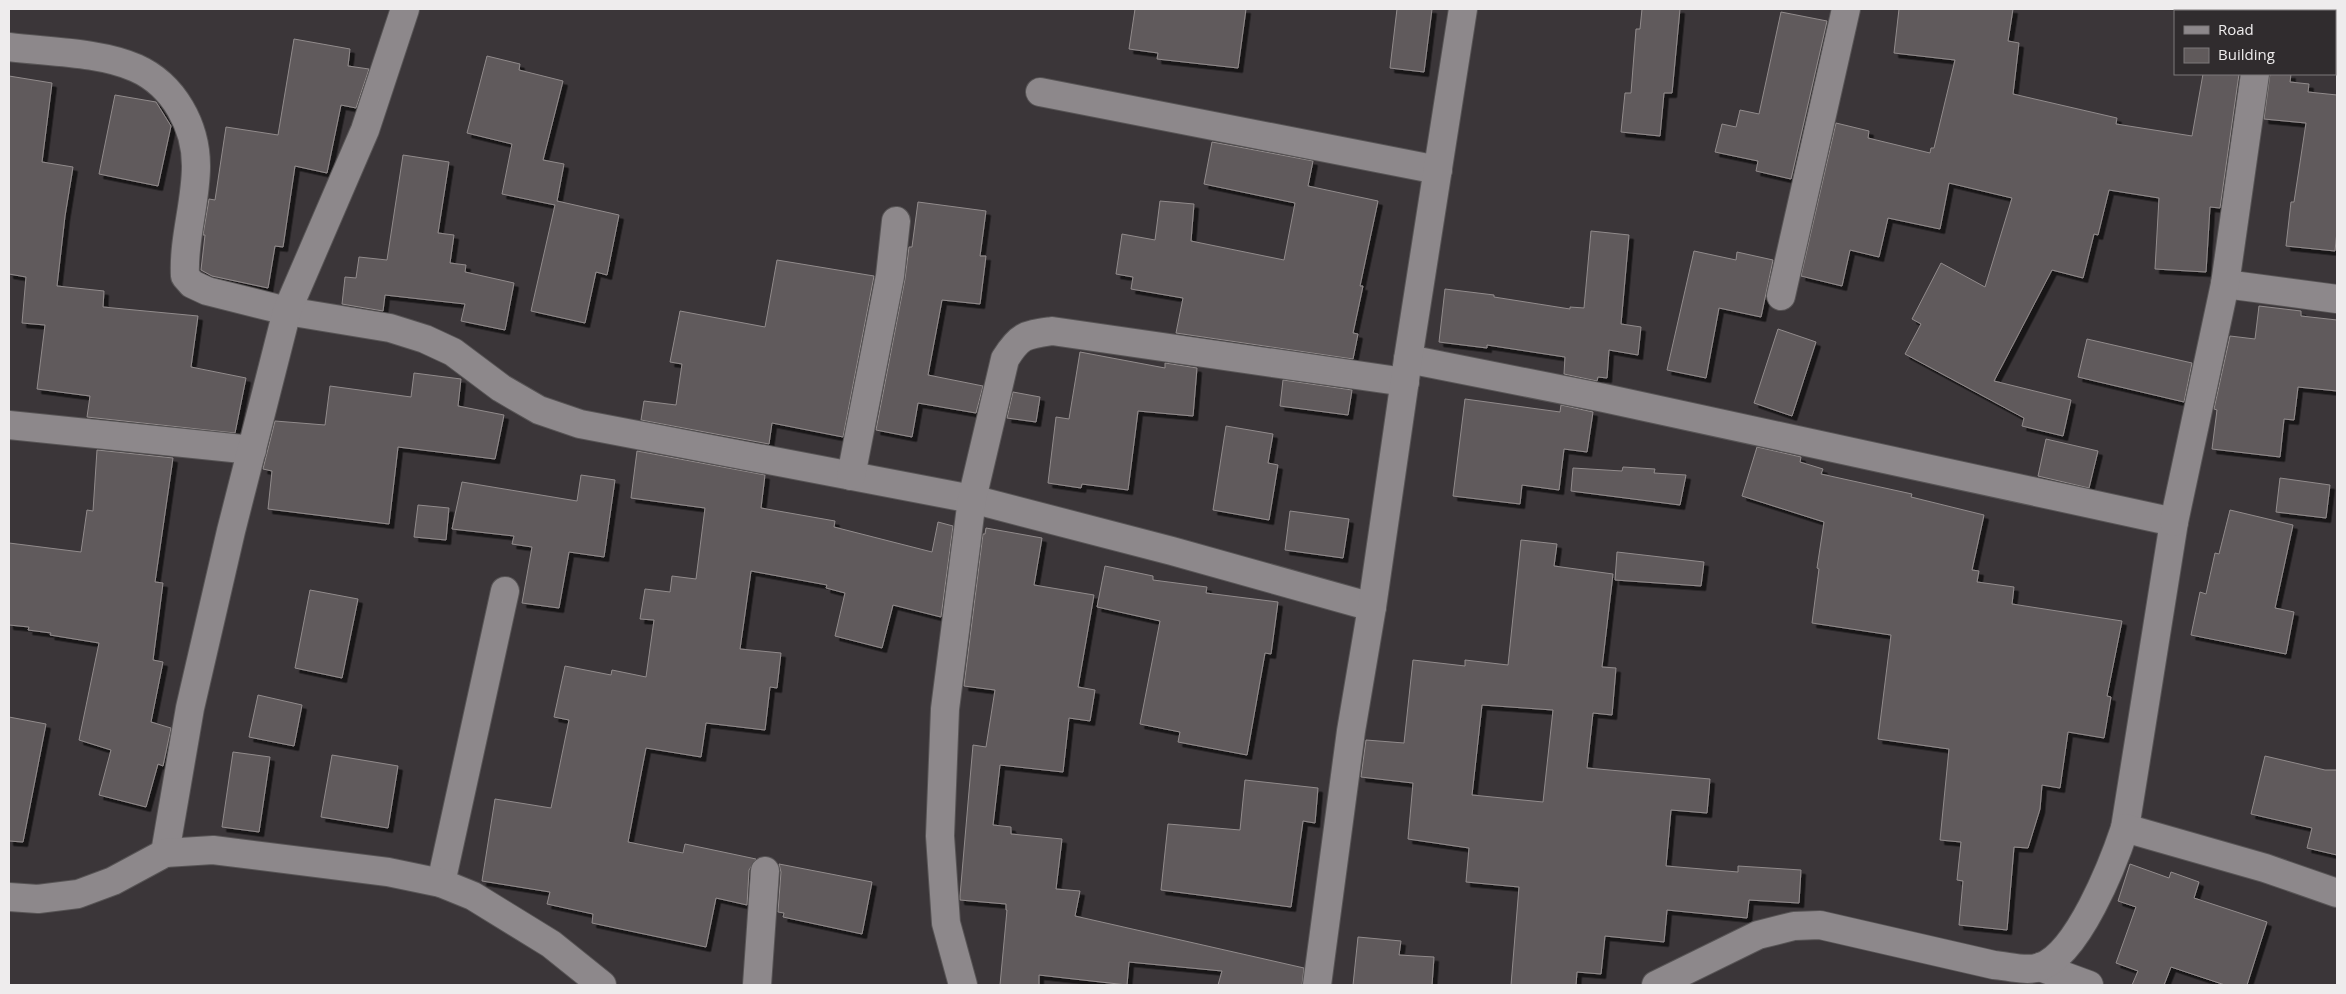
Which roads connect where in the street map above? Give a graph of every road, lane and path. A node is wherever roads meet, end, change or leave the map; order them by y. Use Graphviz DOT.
graph roads {
  1 [pos="405,9"];
  2 [pos="1463,9"];
  3 [pos="1846,9"];
  4 [pos="9,47"];
  5 [pos="2255,75"];
  6 [pos="1040,92"];
  7 [pos="1438,170"];
  8 [pos="896,221"];
  9 [pos="2225,284"];
  10 [pos="1780,296"];
  11 [pos="2337,299"];
  12 [pos="287,311"];
  13 [pos="1406,371"];
  14 [pos="9,425"];
  15 [pos="252,450"];
  16 [pos="851,476"];
  17 [pos="972,499"];
  18 [pos="2174,522"];
  19 [pos="505,592"];
  20 [pos="1372,607"];
  21 [pos="2125,828"];
  22 [pos="165,853"];
  23 [pos="765,871"];
  24 [pos="441,883"];
  25 [pos="2337,893"];
  26 [pos="9,897"];
  27 [pos="2040,967"];
  28 [pos="602,985"];
  29 [pos="757,985"];
  30 [pos="963,985"];
  31 [pos="1317,985"];
  32 [pos="1656,985"];
  33 [pos="2089,985"];
  1 -- 12 [label="street"];
  2 -- 7 [label="street"];
  3 -- 10 [label="street"];
  4 -- 12 [label="street"];
  5 -- 9 [label="street"];
  6 -- 7 [label="street"];
  7 -- 13 [label="street"];
  8 -- 16 [label="street"];
  9 -- 11 [label="street"];
  9 -- 18 [label="street"];
  12 -- 15 [label="street"];
  12 -- 16 [label="street"];
  13 -- 17 [label="street"];
  13 -- 18 [label="street"];
  13 -- 20 [label="street"];
  14 -- 15 [label="street"];
  15 -- 22 [label="street"];
  16 -- 17 [label="street"];
  17 -- 20 [label="street"];
  17 -- 30 [label="street"];
  18 -- 21 [label="street"];
  19 -- 24 [label="street"];
  20 -- 31 [label="street"];
  21 -- 25 [label="street"];
  21 -- 27 [label="street"];
  22 -- 24 [label="street"];
  22 -- 26 [label="street"];
  23 -- 29 [label="street"];
  24 -- 28 [label="street"];
  27 -- 32 [label="street"];
  27 -- 33 [label="street"];
}
